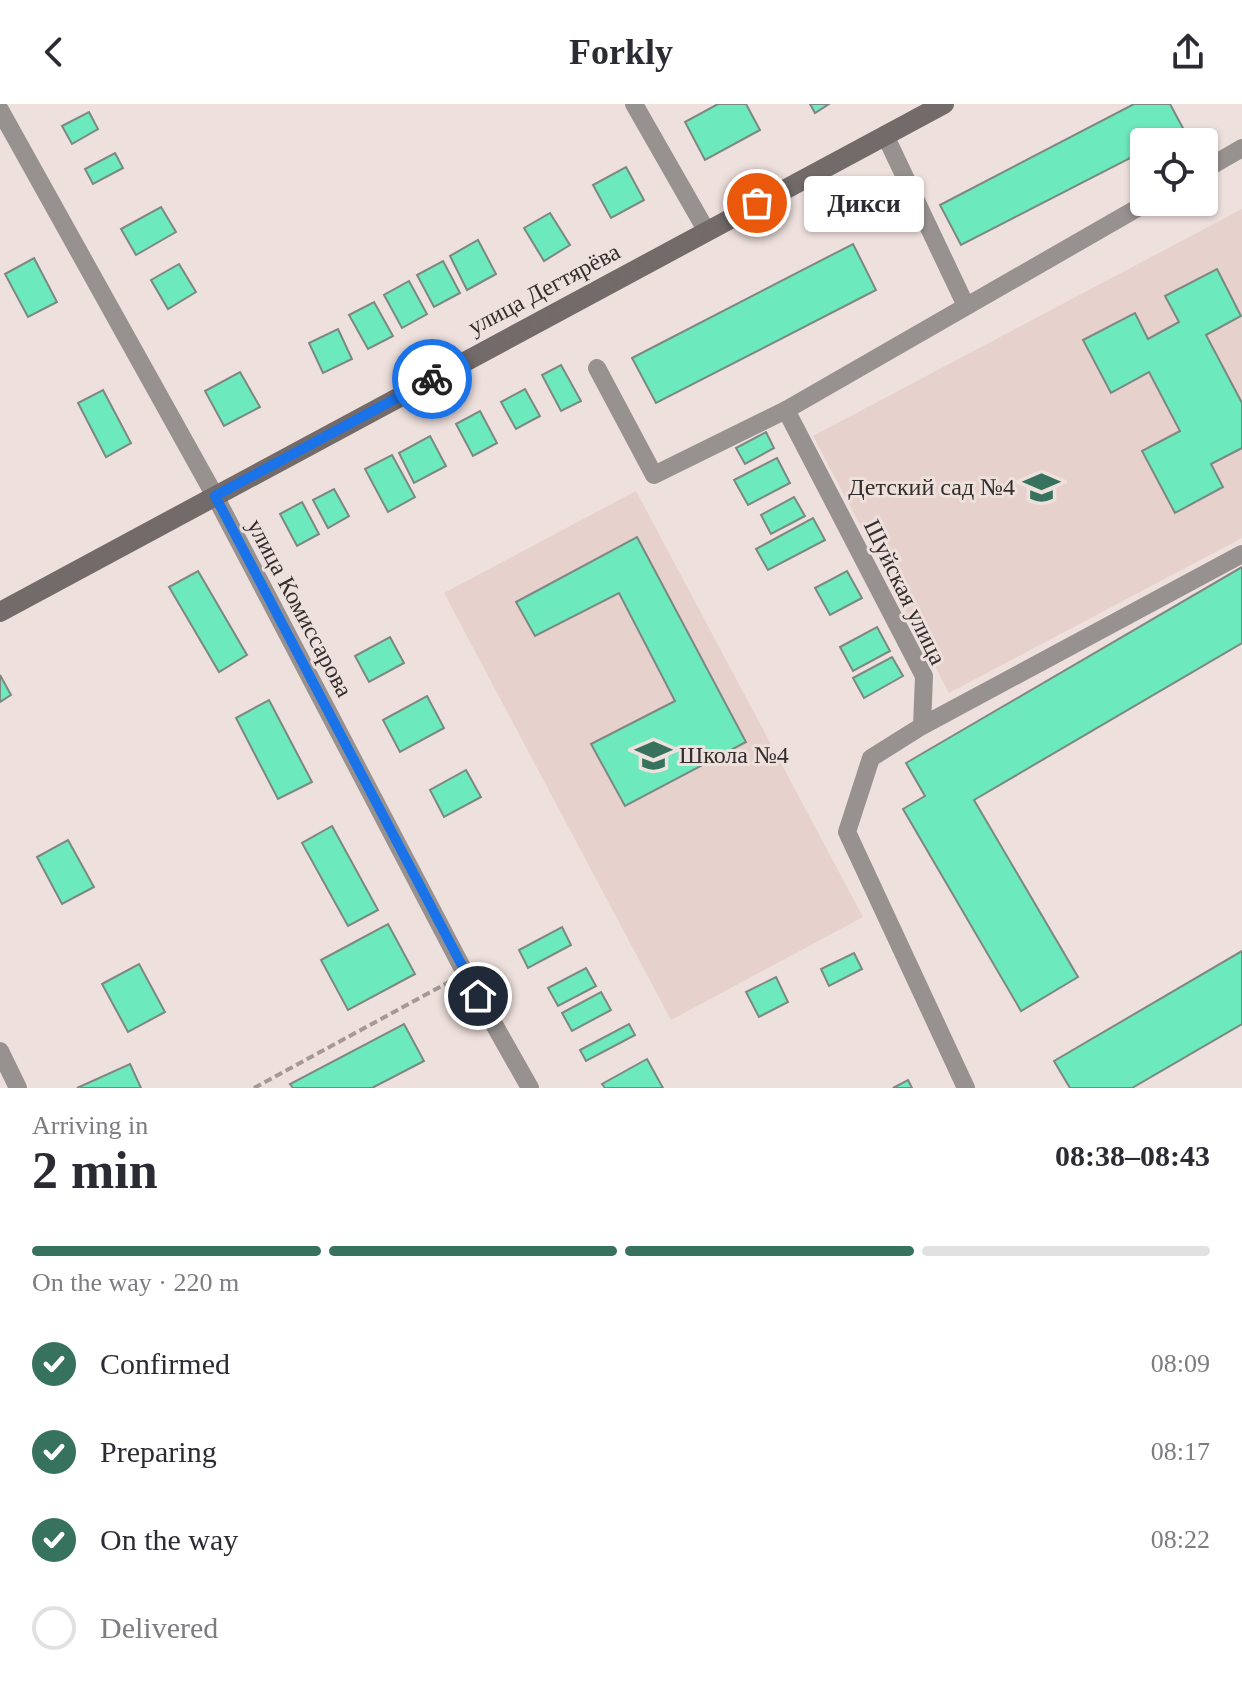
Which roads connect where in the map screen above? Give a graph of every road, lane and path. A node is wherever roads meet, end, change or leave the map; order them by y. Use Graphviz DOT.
graph roads {
  1 [pos="634,104"];
  2 [pos="944,104"];
  3 [pos="0,110"];
  4 [pos="885,135"];
  5 [pos="1242,148"];
  6 [pos="1218,162"];
  7 [pos="1130,212"];
  8 [pos="706,230"];
  9 [pos="966,306"];
  10 [pos="597,368"];
  11 [pos="786,410"];
  12 [pos="215,496"];
  13 [pos="1242,554"];
  14 [pos="0,612"];
  15 [pos="922,726"];
  16 [pos="465,973"];
  17 [pos="0,1051"];
  18 [pos="18,1088"];
  19 [pos="254,1088"];
  20 [pos="530,1088"];
  21 [pos="966,1088"];
  1 -- 8 [label="street"];
  2 -- 4 [label="main road, улица Дегтярёва"];
  3 -- 12 [label="street, улица Комиссарова"];
  4 -- 8 [label="main road, улица Дегтярёва"];
  4 -- 9 [label="street"];
  5 -- 6 [label="street"];
  7 -- 9 [label="street"];
  8 -- 12 [label="main road, улица Дегтярёва"];
  9 -- 11 [label="street"];
  10 -- 11 [label="street"];
  11 -- 15 [label="street, Шуйская улица"];
  12 -- 14 [label="main road, улица Дегтярёва"];
  12 -- 16 [label="street, улица Комиссарова"];
  13 -- 15 [label="street"];
  15 -- 21 [label="street"];
  16 -- 19 [label="path"];
  16 -- 20 [label="street, улица Комиссарова"];
  17 -- 18 [label="street"];
}
